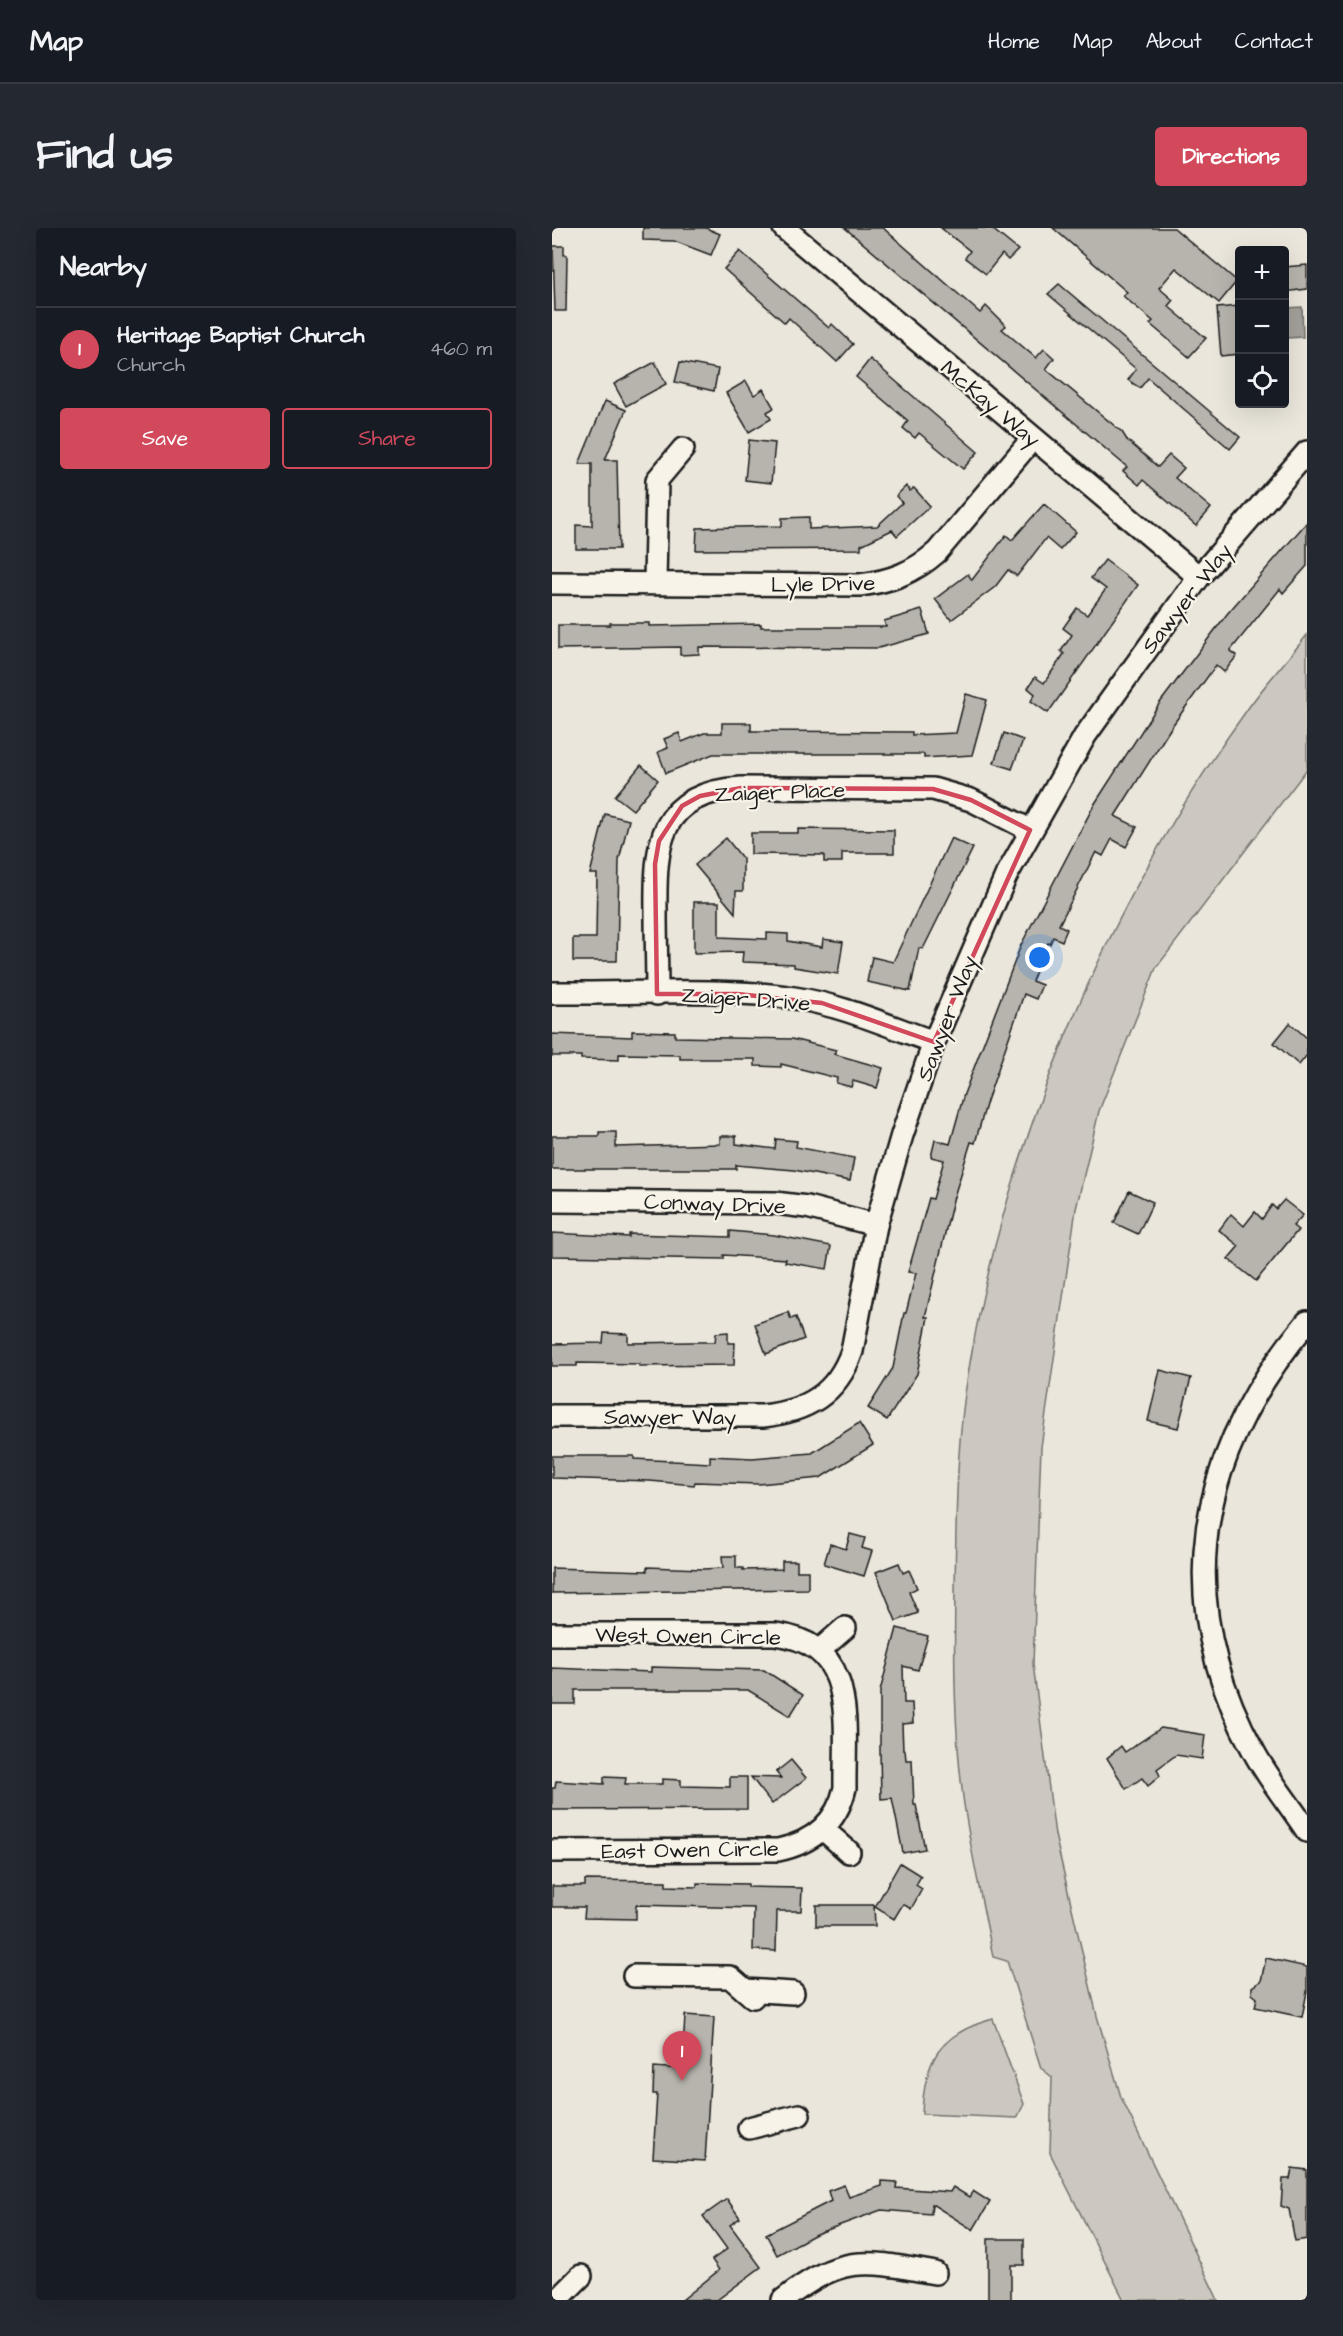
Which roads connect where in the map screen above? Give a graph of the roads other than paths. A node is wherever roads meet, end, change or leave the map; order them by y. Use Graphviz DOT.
graph roads {
  1 [pos="784,228"];
  2 [pos="1033,438"];
  3 [pos="683,449"];
  4 [pos="1307,452"];
  5 [pos="1199,577"];
  6 [pos="552,584"];
  7 [pos="655,584"];
  8 [pos="1030,830"];
  9 [pos="552,993"];
  10 [pos="657,994"];
  11 [pos="934,1042"];
  12 [pos="552,1201"];
  13 [pos="876,1225"];
  14 [pos="1307,1322"];
  15 [pos="552,1416"];
  16 [pos="845,1628"];
  17 [pos="552,1634"];
  18 [pos="820,1650"];
  19 [pos="823,1829"];
  20 [pos="1307,1831"];
  21 [pos="552,1851"];
  22 [pos="849,1852"];
  23 [pos="634,1976"];
  24 [pos="793,1993"];
  25 [pos="799,2115"];
  26 [pos="749,2128"];
  27 [pos="935,2273"];
  28 [pos="581,2276"];
  29 [pos="557,2300"];
  30 [pos="783,2300"];
  1 -- 2 [label="street, McKay Way"];
  2 -- 5 [label="street, McKay Way"];
  2 -- 7 [label="street, Lyle Drive"];
  3 -- 7 [label="street"];
  4 -- 5 [label="street, Sawyer Way"];
  5 -- 8 [label="street, Sawyer Way"];
  6 -- 7 [label="street, Lyle Drive"];
  8 -- 10 [label="street, Zaiger Place"];
  8 -- 11 [label="street, Sawyer Way"];
  9 -- 10 [label="street, Zaiger Drive"];
  10 -- 11 [label="street, Zaiger Drive"];
  11 -- 13 [label="street, Sawyer Way"];
  12 -- 13 [label="street, Conway Drive"];
  13 -- 15 [label="street, Sawyer Way"];
  14 -- 20 [label="street"];
  16 -- 18 [label="street"];
  17 -- 18 [label="street, West Owen Circle"];
  18 -- 19 [label="street, East Owen Circle"];
  19 -- 21 [label="street, East Owen Circle"];
  19 -- 22 [label="street"];
  23 -- 24 [label="street"];
  25 -- 26 [label="street"];
  27 -- 30 [label="street"];
  28 -- 29 [label="street"];
}
